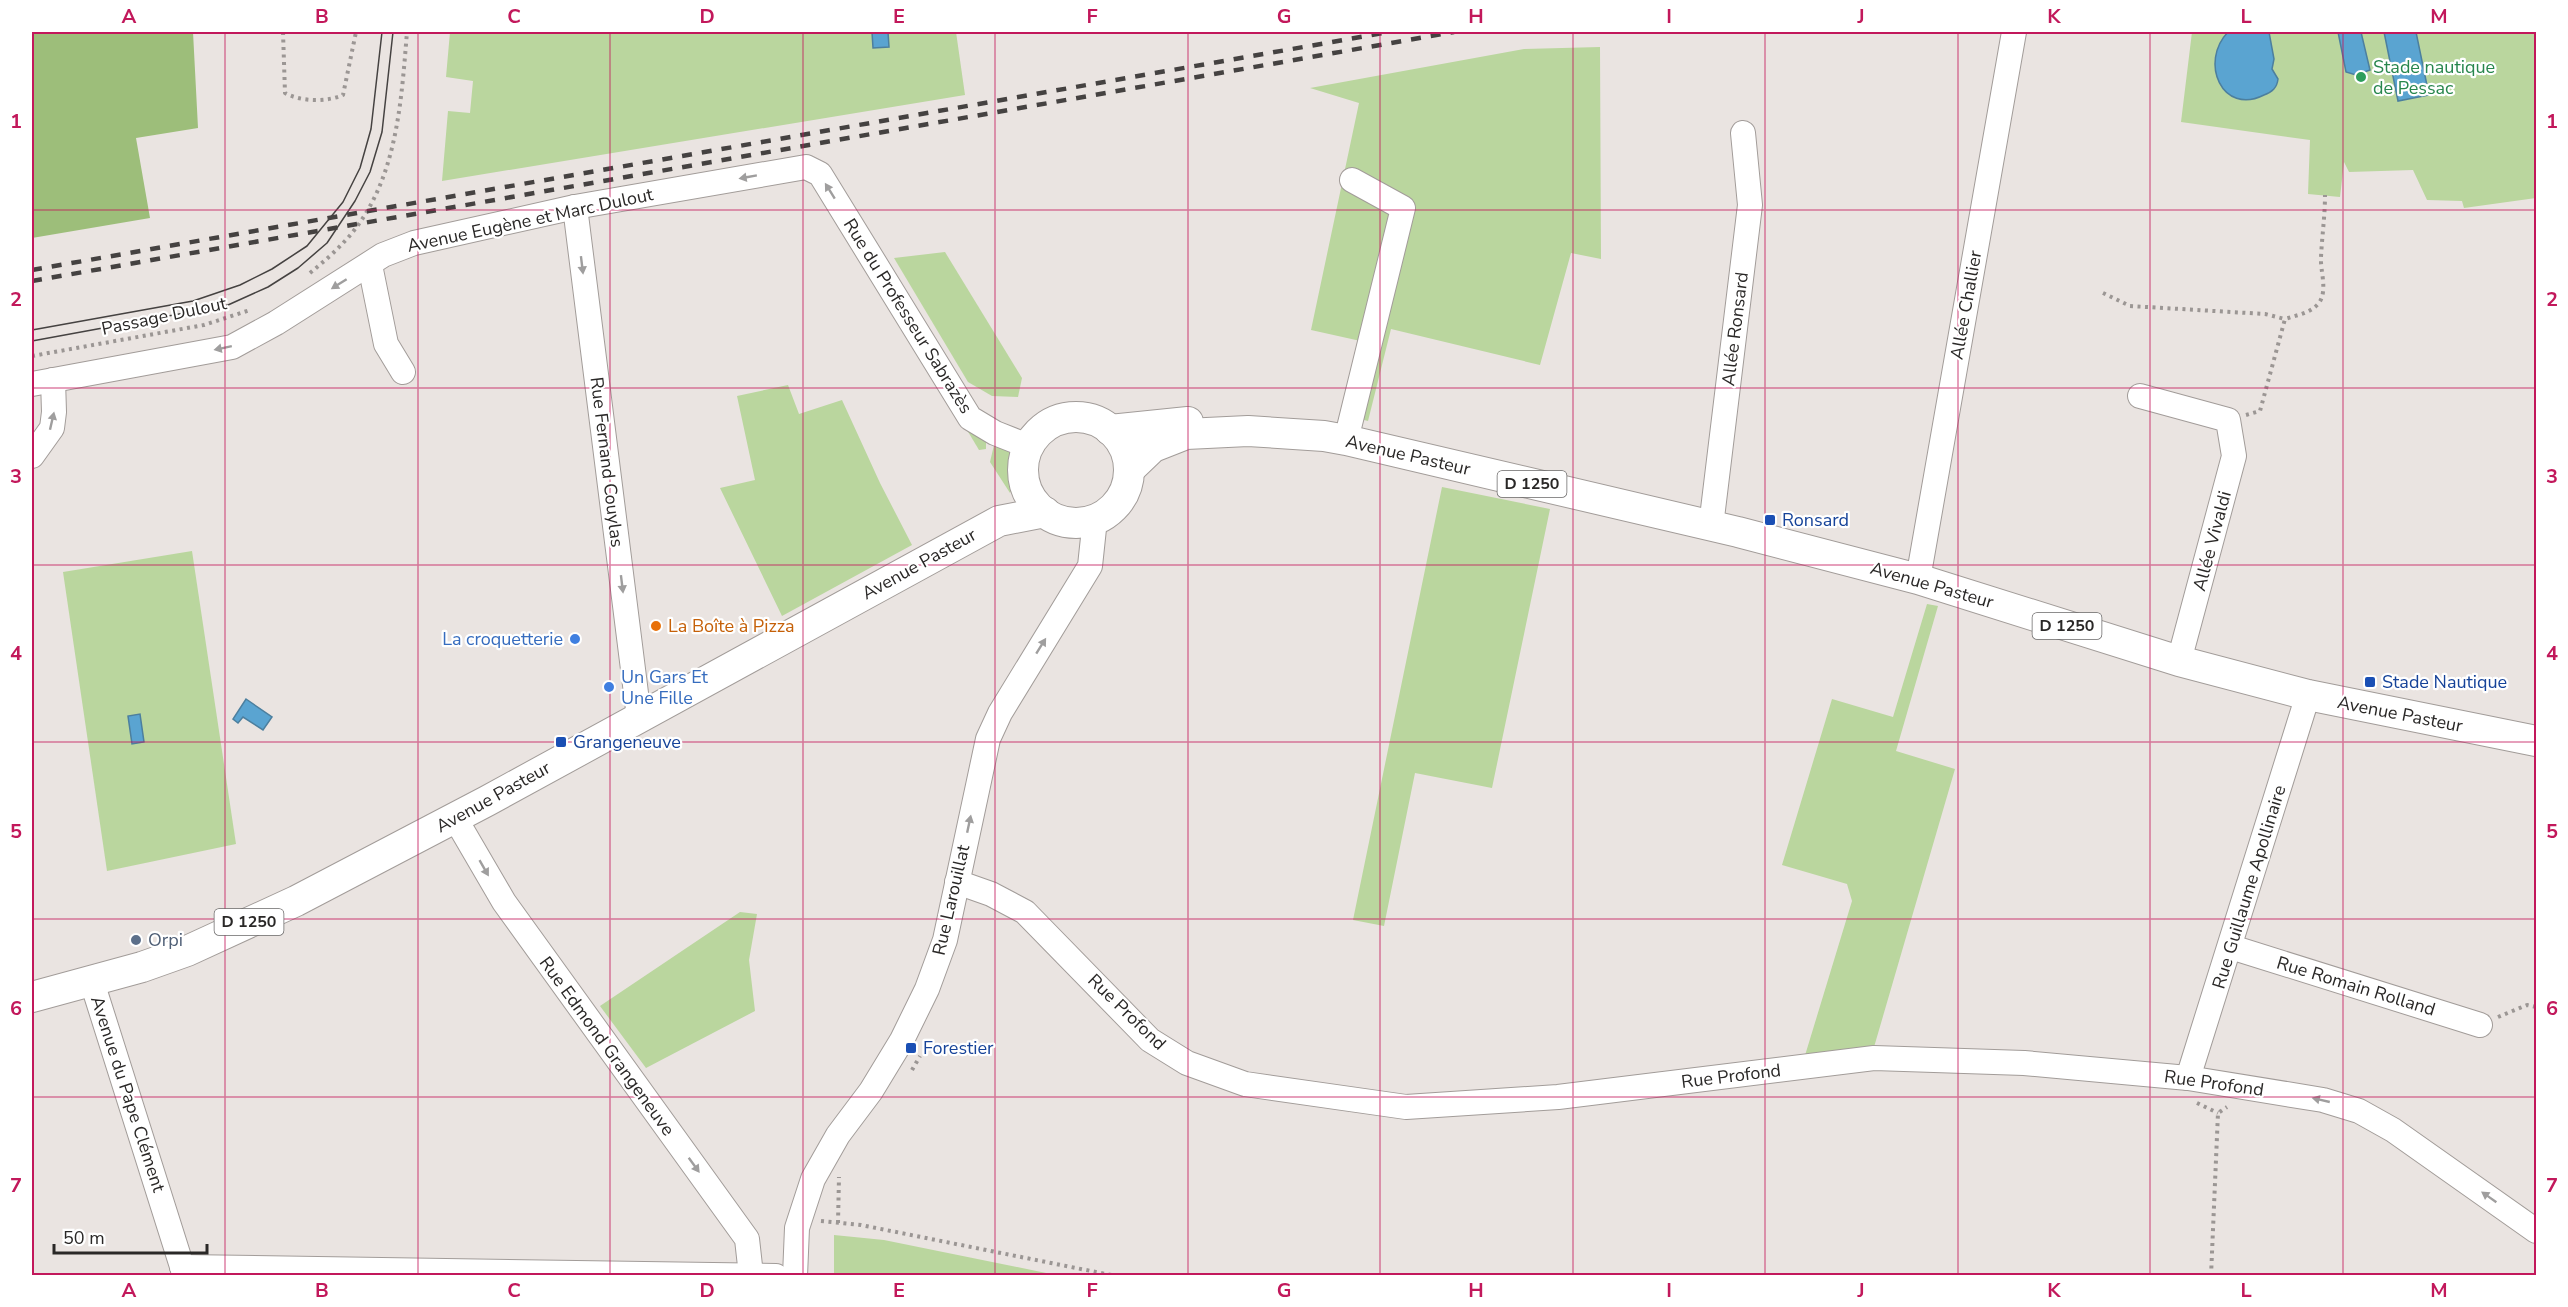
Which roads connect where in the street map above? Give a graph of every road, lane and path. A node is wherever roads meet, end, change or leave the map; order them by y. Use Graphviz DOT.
graph roads {
  1 [pos="283,32"];
  2 [pos="356,32"];
  3 [pos="407,32"];
  4 [pos="2014,32"];
  5 [pos="1743,133"];
  6 [pos="806,167"];
  7 [pos="1352,180"];
  8 [pos="2325,195"];
  9 [pos="575,207"];
  10 [pos="370,265"];
  11 [pos="304,279"];
  12 [pos="2103,293"];
  13 [pos="255,308"];
  14 [pos="2285,319"];
  15 [pos="32,356"];
  16 [pos="403,372"];
  17 [pos="42,382"];
  18 [pos="2140,396"];
  19 [pos="2228,420"];
  20 [pos="1110,430"];
  21 [pos="1335,438"];
  22 [pos="1028,446"];
  23 [pos="32,456"];
  24 [pos="1129,470"];
  25 [pos="1026,487"];
  26 [pos="1045,512"];
  27 [pos="1095,519"];
  28 [pos="999,521"];
  29 [pos="1711,526"];
  30 [pos="1918,579"];
  31 [pos="2179,661"];
  32 [pos="2308,695"];
  33 [pos="639,717"];
  34 [pos="2536,741"];
  35 [pos="455,818"];
  36 [pos="957,882"];
  37 [pos="2231,946"];
  38 [pos="92,982"];
  39 [pos="32,997"];
  40 [pos="2536,1007"];
  41 [pos="2480,1025"];
  42 [pos="922,1052"];
  43 [pos="911,1071"];
  44 [pos="2188,1078"];
  45 [pos="2194,1102"];
  46 [pos="2230,1104"];
  47 [pos="2218,1113"];
  48 [pos="840,1168"];
  49 [pos="800,1219"];
  50 [pos="838,1223"];
  51 [pos="2536,1231"];
  52 [pos="184,1271"];
  53 [pos="751,1275"];
  54 [pos="776,1275"];
  55 [pos="795,1275"];
  56 [pos="1116,1275"];
  57 [pos="2211,1275"];
  1 -- 2 [label="path"];
  3 -- 11 [label="path"];
  4 -- 30 [label="street, Allée Challier"];
  5 -- 29 [label="street, Allée Ronsard"];
  6 -- 9 [label="street, Avenue Eugène et Marc Dulout, one-way"];
  22 -- 6 [label="street, Rue du Professeur Sabrazès, one-way"];
  7 -- 21 [label="street"];
  8 -- 14 [label="path"];
  9 -- 10 [label="street, Avenue Eugène et Marc Dulout"];
  9 -- 33 [label="street, Rue Fernand Couylas, one-way"];
  10 -- 16 [label="street"];
  10 -- 17 [label="street, Avenue Eugène et Marc Dulout, one-way"];
  12 -- 14 [label="path"];
  13 -- 15 [label="path, Passage Dulout"];
  14 -- 19 [label="path"];
  23 -- 17 [label="street, one-way"];
  18 -- 19 [label="street"];
  19 -- 31 [label="street, Allée Vivaldi"];
  20 -- 21 [label="main road, Avenue Pasteur / D 1250"];
  20 -- 22 [label="main road"];
  20 -- 24 [label="main road"];
  21 -- 24 [label="main road, Avenue Pasteur / D 1250"];
  21 -- 29 [label="main road, Avenue Pasteur / D 1250"];
  22 -- 25 [label="main road"];
  24 -- 27 [label="main road"];
  25 -- 26 [label="main road"];
  25 -- 28 [label="main road, Avenue Pasteur / D 1250"];
  26 -- 27 [label="main road"];
  26 -- 28 [label="main road, Avenue Pasteur / D 1250"];
  36 -- 27 [label="street, Rue Larouillat, one-way"];
  28 -- 33 [label="main road, Avenue Pasteur / D 1250"];
  29 -- 30 [label="main road, Avenue Pasteur / D 1250"];
  30 -- 31 [label="main road, Avenue Pasteur / D 1250"];
  31 -- 32 [label="main road, Avenue Pasteur / D 1250"];
  32 -- 34 [label="main road, Avenue Pasteur / D 1250"];
  32 -- 37 [label="street, Rue Guillaume Apollinaire"];
  33 -- 35 [label="main road, Avenue Pasteur / D 1250"];
  35 -- 38 [label="main road, Avenue Pasteur / D 1250"];
  35 -- 53 [label="street, Rue Edmond Grangeneuve, one-way"];
  36 -- 44 [label="street, Rue Profond"];
  36 -- 49 [label="street, Rue Larouillat"];
  37 -- 41 [label="street, Rue Romain Rolland"];
  37 -- 44 [label="street, Rue Guillaume Apollinaire"];
  38 -- 39 [label="main road, Avenue Pasteur / D 1250"];
  38 -- 52 [label="street, Avenue du Pape Clément"];
  40 -- 41 [label="path"];
  42 -- 43 [label="path"];
  51 -- 44 [label="street, Rue Profond, one-way"];
  45 -- 47 [label="path"];
  46 -- 47 [label="path"];
  47 -- 57 [label="path"];
  48 -- 50 [label="path"];
  49 -- 50 [label="path"];
  49 -- 55 [label="street, Rue Larouillat"];
  50 -- 56 [label="path"];
  52 -- 53 [label="street"];
  53 -- 54 [label="street"];
}
